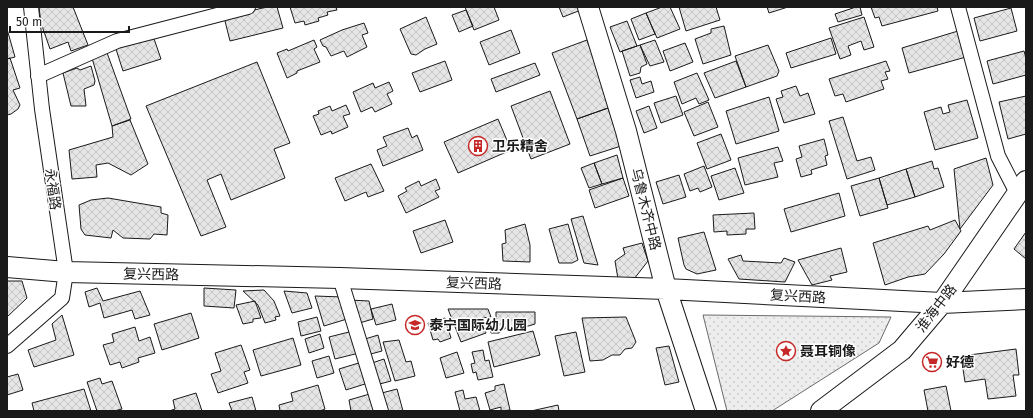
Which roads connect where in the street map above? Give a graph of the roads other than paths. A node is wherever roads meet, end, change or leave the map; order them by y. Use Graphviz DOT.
graph roads {
  1 [pos="31,7"];
  2 [pos="248,7"];
  3 [pos="588,7"];
  4 [pos="958,7"];
  5 [pos="38,76"];
  6 [pos="1022,187"];
  7 [pos="7,267"];
  8 [pos="66,272"];
  9 [pos="340,278"];
  10 [pos="666,289"];
  11 [pos="1026,299"];
  12 [pos="942,303"];
  13 [pos="7,346"];
  14 [pos="381,411"];
  15 [pos="706,411"];
  16 [pos="821,411"];
  1 -- 5 [label="street, 永福路"];
  2 -- 5 [label="street"];
  3 -- 10 [label="street, 乌鲁木齐中路"];
  4 -- 6 [label="street"];
  5 -- 8 [label="street, 永福路"];
  6 -- 12 [label="street, 淮海中路"];
  7 -- 8 [label="street, 复兴西路"];
  8 -- 9 [label="street, 复兴西路"];
  8 -- 13 [label="street, 永福路"];
  9 -- 10 [label="street, 复兴西路"];
  9 -- 14 [label="street"];
  10 -- 12 [label="street, 复兴西路"];
  10 -- 15 [label="street, 乌鲁木齐中路"];
  11 -- 12 [label="street, 复兴西路"];
  12 -- 16 [label="street, 淮海中路"];
}
